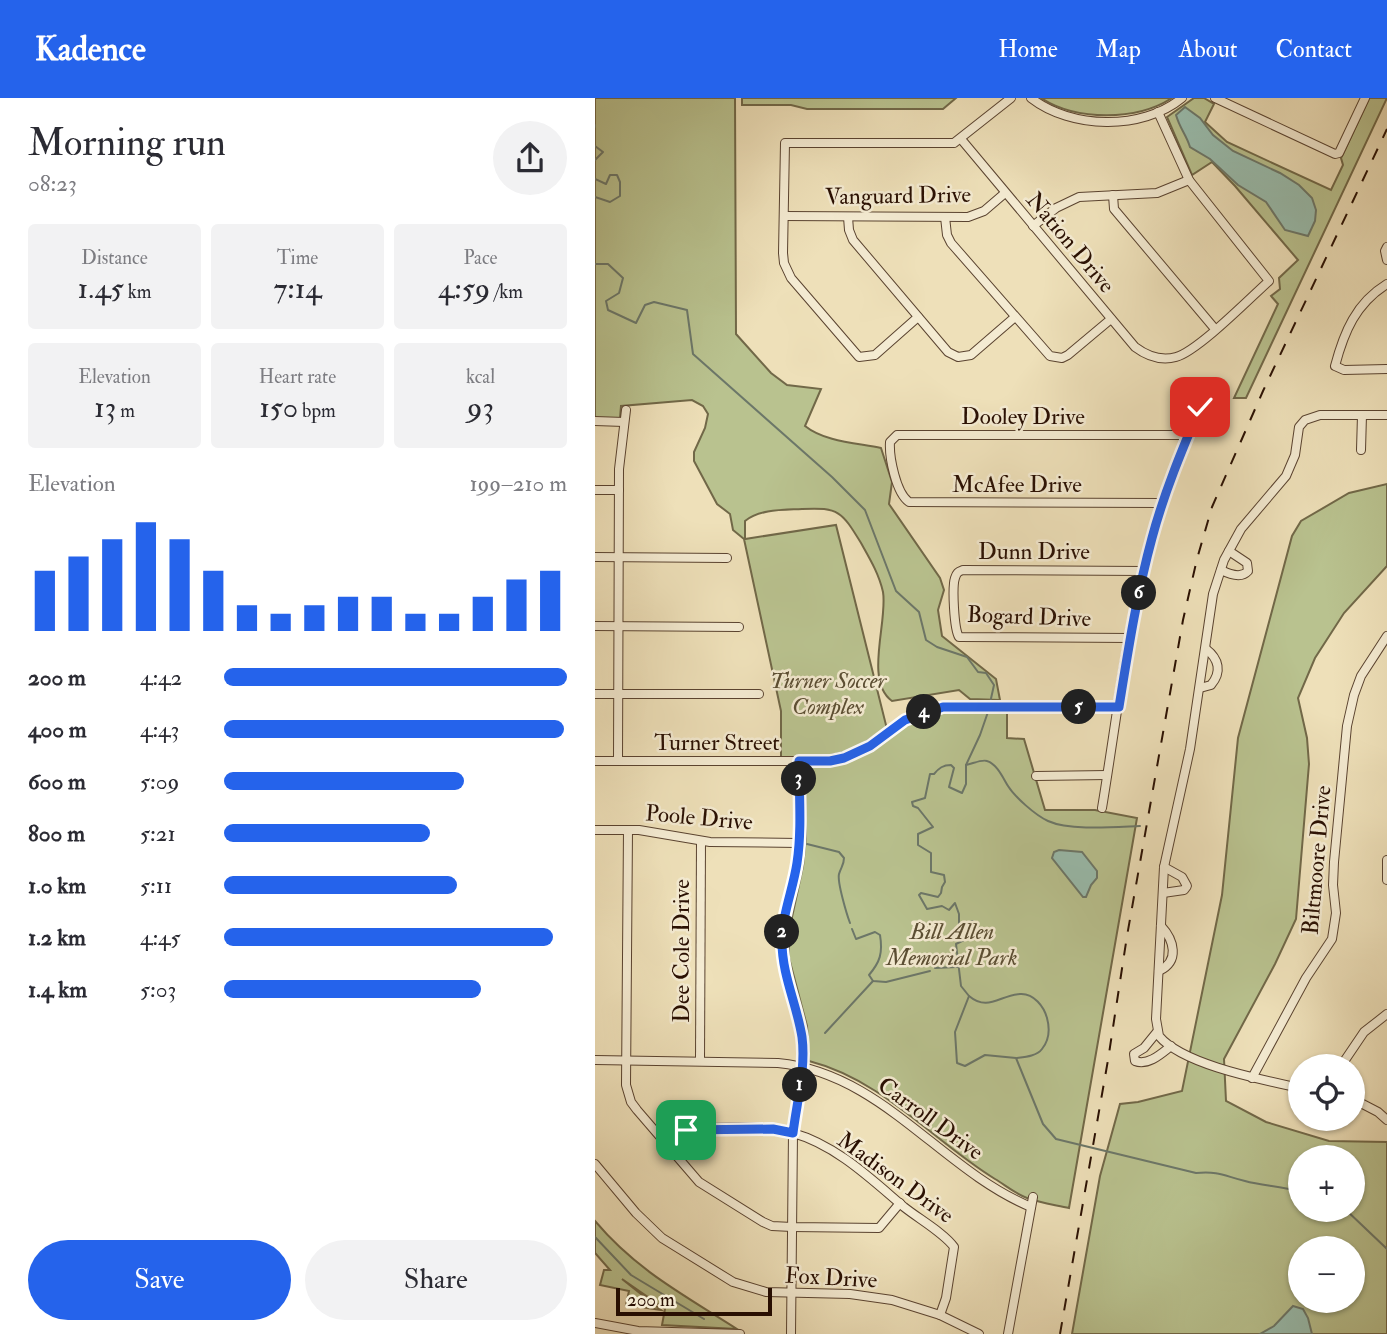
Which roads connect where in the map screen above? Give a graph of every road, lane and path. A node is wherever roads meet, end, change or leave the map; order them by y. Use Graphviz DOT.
graph roads {
  1 [pos="1011,98"];
  2 [pos="1031,98"];
  3 [pos="1182,98"];
  4 [pos="1215,98"];
  5 [pos="1365,98"];
  6 [pos="1158,112"];
  7 [pos="961,139"];
  8 [pos="1189,180"];
  9 [pos="1005,193"];
  10 [pos="1113,195"];
  11 [pos="784,216"];
  12 [pos="848,217"];
  13 [pos="945,217"];
  14 [pos="1033,226"];
  15 [pos="1387,284"];
  16 [pos="919,317"];
  17 [pos="1014,317"];
  18 [pos="1111,319"];
  19 [pos="1215,329"];
  20 [pos="1387,369"];
  21 [pos="1203,400"];
  22 [pos="626,410"];
  23 [pos="1361,415"];
  24 [pos="1387,415"];
  25 [pos="595,421"];
  26 [pos="624,422"];
  27 [pos="1188,435"];
  28 [pos="1361,450"];
  29 [pos="893,470"];
  30 [pos="595,490"];
  31 [pos="619,490"];
  32 [pos="1162,503"];
  33 [pos="1229,551"];
  34 [pos="595,557"];
  35 [pos="619,557"];
  36 [pos="727,558"];
  37 [pos="1221,570"];
  38 [pos="1144,571"];
  39 [pos="955,605"];
  40 [pos="595,625"];
  41 [pos="618,625"];
  42 [pos="739,627"];
  43 [pos="1387,636"];
  44 [pos="1130,638"];
  45 [pos="1206,649"];
  46 [pos="1200,688"];
  47 [pos="618,693"];
  48 [pos="595,694"];
  49 [pos="759,694"];
  50 [pos="1119,707"];
  51 [pos="595,761"];
  52 [pos="618,761"];
  53 [pos="799,761"];
  54 [pos="1107,775"];
  55 [pos="1036,776"];
  56 [pos="1102,808"];
  57 [pos="595,830"];
  58 [pos="628,830"];
  59 [pos="701,841"];
  60 [pos="799,843"];
  61 [pos="1387,860"];
  62 [pos="1164,867"];
  63 [pos="1387,880"];
  64 [pos="1163,893"];
  65 [pos="1161,926"];
  66 [pos="1159,971"];
  67 [pos="1387,1014"];
  68 [pos="1157,1032"];
  69 [pos="1171,1046"];
  70 [pos="1349,1054"];
  71 [pos="595,1060"];
  72 [pos="627,1060"];
  73 [pos="699,1060"];
  74 [pos="802,1065"];
  75 [pos="1252,1077"];
  76 [pos="1288,1085"];
  77 [pos="1365,1105"];
  78 [pos="1387,1121"];
  79 [pos="793,1133"];
  80 [pos="662,1140"];
  81 [pos="595,1164"];
  82 [pos="900,1203"];
  83 [pos="792,1227"];
  84 [pos="790,1293"];
  85 [pos="940,1315"];
  86 [pos="595,1323"];
  87 [pos="696,1333"];
  88 [pos="740,1334"];
  89 [pos="791,1334"];
  90 [pos="979,1334"];
  91 [pos="1008,1334"];
  1 -- 7 [label="street"];
  2 -- 6 [label="street"];
  3 -- 6 [label="street"];
  4 -- 5 [label="street"];
  6 -- 8 [label="street"];
  7 -- 9 [label="street, Nation Drive"];
  7 -- 11 [label="street"];
  8 -- 10 [label="street"];
  8 -- 19 [label="street"];
  9 -- 13 [label="street, Vanguard Drive"];
  9 -- 14 [label="street, Nation Drive"];
  10 -- 14 [label="street"];
  10 -- 19 [label="street"];
  11 -- 12 [label="street, Vanguard Drive"];
  11 -- 16 [label="street"];
  12 -- 13 [label="street, Vanguard Drive"];
  12 -- 16 [label="street"];
  13 -- 17 [label="street"];
  14 -- 18 [label="street, Nation Drive"];
  15 -- 20 [label="street"];
  16 -- 17 [label="street"];
  17 -- 18 [label="street"];
  18 -- 19 [label="street, Nation Drive"];
  21 -- 27 [label="street"];
  22 -- 26 [label="street"];
  23 -- 24 [label="street"];
  23 -- 28 [label="street"];
  23 -- 33 [label="street"];
  25 -- 26 [label="street"];
  26 -- 31 [label="street"];
  27 -- 29 [label="street, Dooley Drive"];
  27 -- 32 [label="street"];
  29 -- 32 [label="street, McAfee Drive"];
  30 -- 31 [label="street"];
  31 -- 35 [label="street"];
  32 -- 38 [label="street"];
  33 -- 37 [label="street"];
  33 -- 37 [label="street"];
  34 -- 35 [label="street"];
  35 -- 36 [label="street"];
  35 -- 41 [label="street"];
  37 -- 45 [label="street"];
  38 -- 39 [label="street, Dunn Drive"];
  38 -- 44 [label="street"];
  39 -- 44 [label="street, Bogard Drive"];
  40 -- 41 [label="street"];
  41 -- 42 [label="street"];
  41 -- 47 [label="street"];
  43 -- 75 [label="street, Biltmoore Drive"];
  44 -- 50 [label="street"];
  45 -- 46 [label="street"];
  45 -- 46 [label="street"];
  46 -- 62 [label="street"];
  47 -- 48 [label="street"];
  47 -- 49 [label="street"];
  47 -- 52 [label="street"];
  50 -- 53 [label="street, Turner Street"];
  50 -- 54 [label="street"];
  51 -- 52 [label="street, Turner Street"];
  52 -- 53 [label="street, Turner Street"];
  53 -- 60 [label="street"];
  54 -- 55 [label="street"];
  54 -- 56 [label="street"];
  57 -- 58 [label="street, Poole Drive"];
  58 -- 59 [label="street, Poole Drive"];
  58 -- 72 [label="street"];
  59 -- 60 [label="street, Poole Drive"];
  59 -- 73 [label="street, Dee Cole Drive"];
  60 -- 74 [label="street"];
  61 -- 63 [label="street"];
  62 -- 64 [label="street"];
  62 -- 64 [label="street"];
  64 -- 65 [label="street"];
  65 -- 66 [label="street"];
  65 -- 66 [label="street"];
  66 -- 68 [label="street"];
  67 -- 70 [label="street"];
  68 -- 69 [label="street"];
  68 -- 69 [label="street"];
  69 -- 75 [label="street"];
  71 -- 72 [label="street, Carroll Drive"];
  72 -- 73 [label="street, Carroll Drive"];
  72 -- 80 [label="street"];
  73 -- 74 [label="street, Carroll Drive"];
  74 -- 79 [label="street"];
  74 -- 91 [label="street, Carroll Drive"];
  75 -- 76 [label="street"];
  77 -- 78 [label="street"];
  79 -- 80 [label="street, Madison Drive"];
  79 -- 82 [label="street, Madison Drive"];
  79 -- 83 [label="street"];
  80 -- 83 [label="street"];
  81 -- 84 [label="street, Fox Drive"];
  82 -- 83 [label="street"];
  82 -- 85 [label="street, Madison Drive"];
  83 -- 84 [label="street"];
  84 -- 85 [label="street, Fox Drive"];
  84 -- 89 [label="street"];
  85 -- 90 [label="street, Fox Drive"];
  86 -- 87 [label="street"];
  87 -- 88 [label="street"];
}
